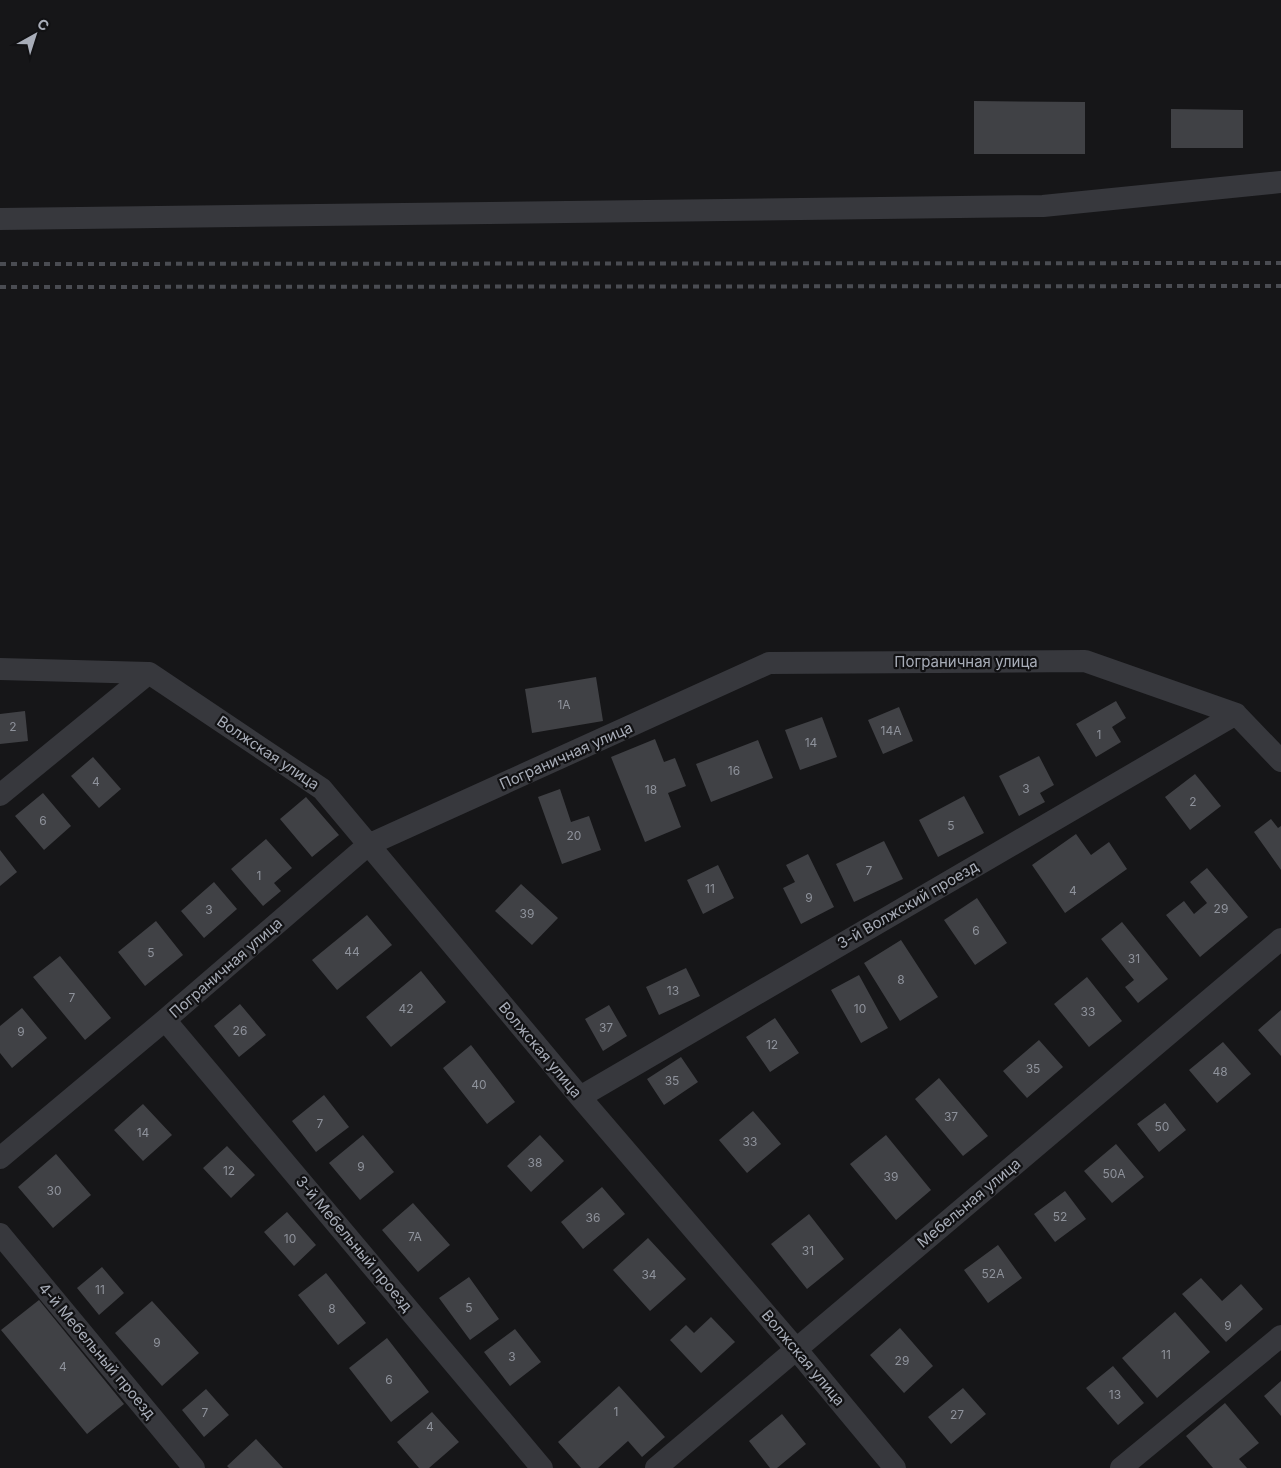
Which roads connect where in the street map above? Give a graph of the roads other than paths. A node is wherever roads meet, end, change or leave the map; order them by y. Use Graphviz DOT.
graph roads {
  1 [pos="1281,182"];
  2 [pos="0,219"];
  3 [pos="0,669"];
  4 [pos="149,673"];
  5 [pos="1236,714"];
  6 [pos="1281,761"];
  7 [pos="0,795"];
  8 [pos="368,845"];
  9 [pos="1281,939"];
  10 [pos="165,1020"];
  11 [pos="580,1097"];
  12 [pos="0,1158"];
  13 [pos="0,1234"];
  14 [pos="1281,1336"];
  15 [pos="796,1349"];
  16 [pos="194,1468"];
  17 [pos="542,1468"];
  18 [pos="656,1468"];
  19 [pos="895,1468"];
  20 [pos="1121,1468"];
  1 -- 2 [label="street"];
  3 -- 4 [label="street"];
  4 -- 7 [label="street"];
  4 -- 8 [label="street, Волжская улица"];
  5 -- 6 [label="street"];
  5 -- 8 [label="street, Пограничная улица"];
  5 -- 11 [label="street, 3-й Волжский проезд"];
  8 -- 10 [label="street, Пограничная улица"];
  8 -- 11 [label="street, Волжская улица"];
  9 -- 15 [label="street, Мебельная улица"];
  10 -- 12 [label="street, Пограничная улица"];
  10 -- 17 [label="street, 3-й Мебельный проезд"];
  11 -- 15 [label="street, Волжская улица"];
  13 -- 16 [label="street, 4-й Мебельный проезд"];
  14 -- 20 [label="street"];
  15 -- 18 [label="street, Мебельная улица"];
  15 -- 19 [label="street, Волжская улица"];
}
